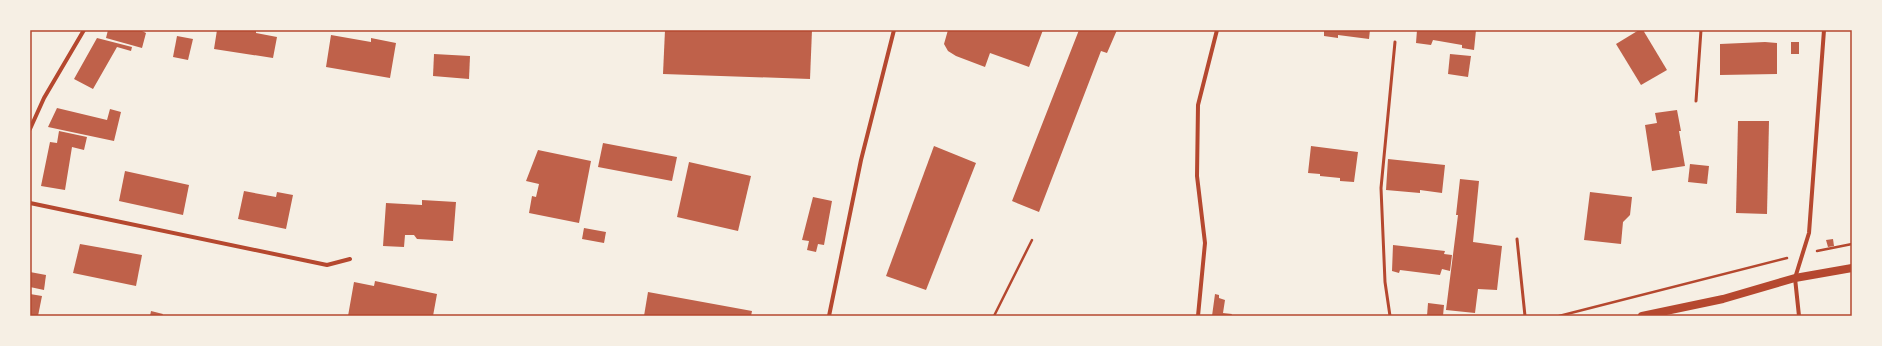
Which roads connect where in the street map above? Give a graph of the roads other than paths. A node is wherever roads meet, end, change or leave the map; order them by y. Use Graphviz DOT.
graph roads {
  1 [pos="84,30"];
  2 [pos="894,30"];
  3 [pos="1217,30"];
  4 [pos="1701,30"];
  5 [pos="1824,30"];
  6 [pos="1395,42"];
  7 [pos="1696,101"];
  8 [pos="30,129"];
  9 [pos="30,203"];
  10 [pos="1517,239"];
  11 [pos="350,259"];
  12 [pos="1852,268"];
  13 [pos="1795,278"];
  14 [pos="829,316"];
  15 [pos="1198,316"];
  16 [pos="1390,316"];
  17 [pos="1525,316"];
  18 [pos="1642,316"];
  19 [pos="1799,316"];
  1 -- 8 [label="street"];
  2 -- 14 [label="street"];
  3 -- 15 [label="street"];
  4 -- 7 [label="lane"];
  5 -- 13 [label="street"];
  6 -- 16 [label="lane"];
  9 -- 11 [label="street"];
  10 -- 17 [label="lane"];
  12 -- 13 [label="main road"];
  13 -- 18 [label="main road"];
  13 -- 19 [label="street"];
}
